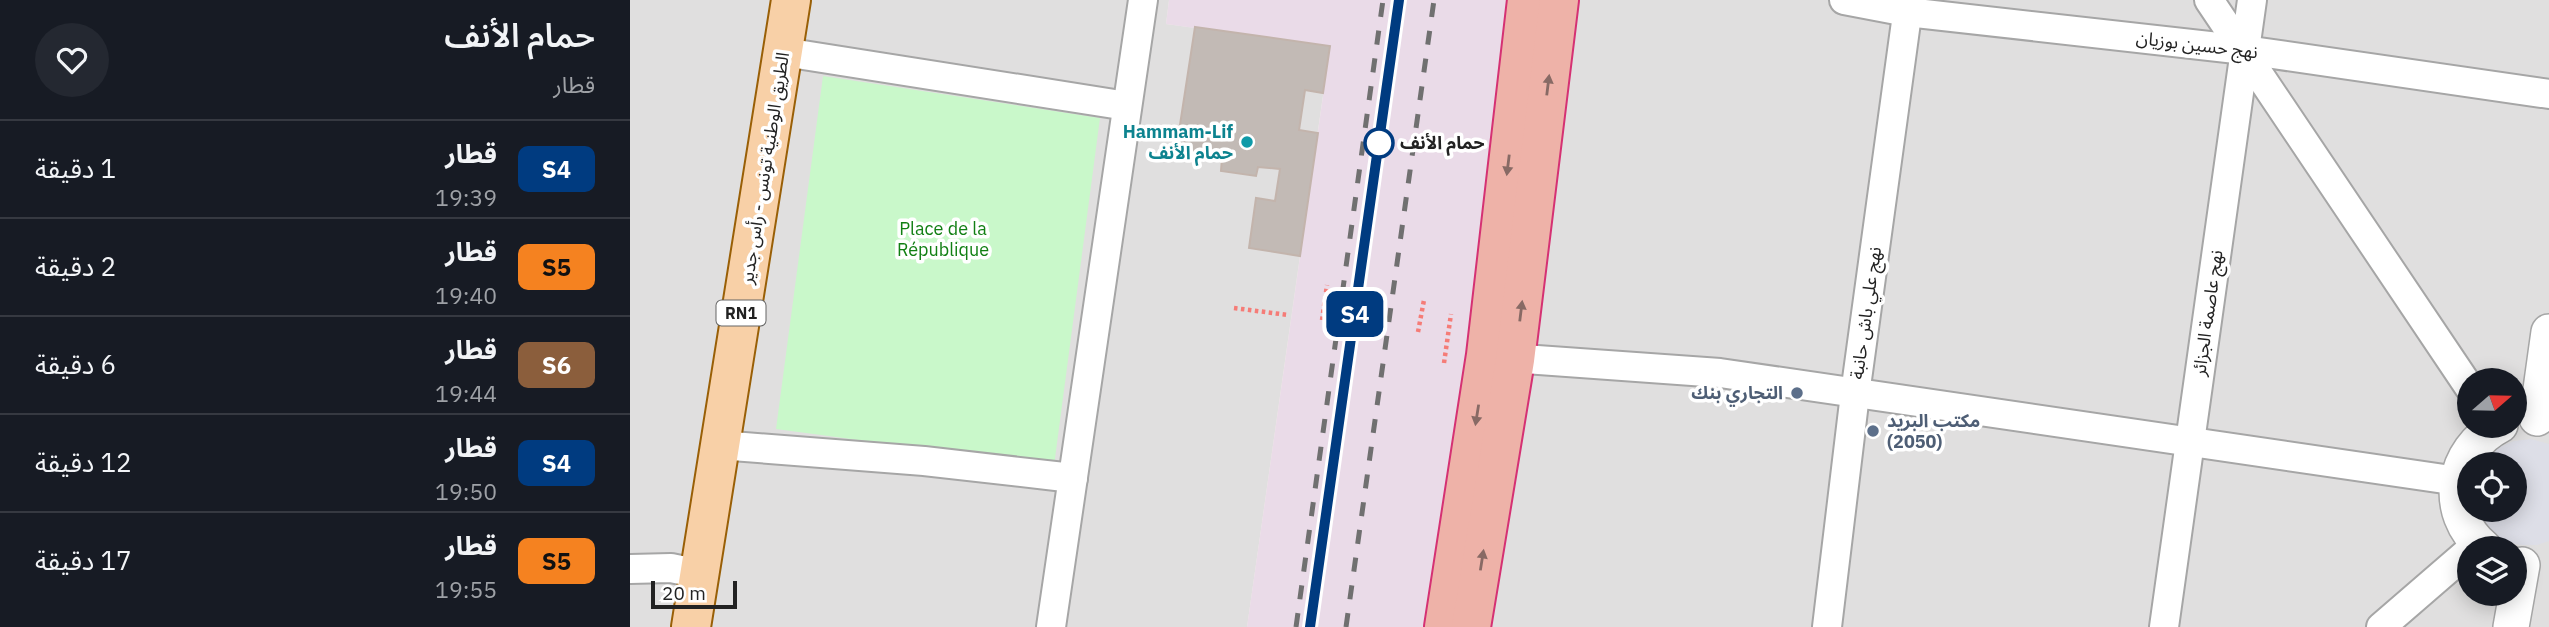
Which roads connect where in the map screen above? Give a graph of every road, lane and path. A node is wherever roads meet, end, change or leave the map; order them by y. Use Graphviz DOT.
graph roads {
  1 [pos="791,0"];
  2 [pos="1143,0"];
  3 [pos="1527,0"];
  4 [pos="1559,0"];
  5 [pos="1844,0"];
  6 [pos="2209,0"];
  7 [pos="2252,0"];
  8 [pos="1908,6"];
  9 [pos="2245,50"];
  10 [pos="784,52"];
  11 [pos="2549,94"];
  12 [pos="1127,106"];
  13 [pos="1327,285"];
  14 [pos="1375,293"];
  15 [pos="1424,300"];
  16 [pos="1234,307"];
  17 [pos="1451,314"];
  18 [pos="1288,315"];
  19 [pos="1322,320"];
  20 [pos="1370,326"];
  21 [pos="1418,332"];
  22 [pos="2549,332"];
  23 [pos="1500,357"];
  24 [pos="1444,363"];
  25 [pos="2457,369"];
  26 [pos="2527,391"];
  27 [pos="1855,394"];
  28 [pos="2480,438"];
  29 [pos="2190,442"];
  30 [pos="719,445"];
  31 [pos="2468,452"];
  32 [pos="1073,478"];
  33 [pos="2457,481"];
  34 [pos="2457,563"];
  35 [pos="2528,563"];
  36 [pos="630,569"];
  37 [pos="700,574"];
  38 [pos="691,627"];
  39 [pos="1051,627"];
  40 [pos="1444,627"];
  41 [pos="1471,627"];
  42 [pos="1827,627"];
  43 [pos="2164,627"];
  44 [pos="2381,627"];
  45 [pos="2511,627"];
  1 -- 10 [label="main road, الطريق الوطنية تونس - رأس جدير / RN1"];
  2 -- 12 [label="street"];
  3 -- 23 [label="highway, one-way"];
  23 -- 4 [label="highway, one-way"];
  5 -- 8 [label="street, نهج حسين بوزيان"];
  6 -- 9 [label="street"];
  7 -- 9 [label="street, نهج عاصمة الجزائر"];
  8 -- 9 [label="street, نهج حسين بوزيان"];
  8 -- 27 [label="street, نهج علي باش حانبة"];
  9 -- 11 [label="street, نهج حسين بوزيان"];
  9 -- 25 [label="street"];
  9 -- 29 [label="street, نهج عاصمة الجزائر"];
  10 -- 12 [label="street"];
  10 -- 30 [label="main road, الطريق الوطنية تونس - رأس جدير / RN1"];
  12 -- 32 [label="street"];
  13 -- 19 [label="path"];
  14 -- 20 [label="path"];
  15 -- 21 [label="path"];
  16 -- 18 [label="path"];
  17 -- 24 [label="path"];
  22 -- 26 [label="street"];
  23 -- 27 [label="street"];
  23 -- 40 [label="highway, one-way"];
  41 -- 23 [label="highway, one-way"];
  27 -- 29 [label="street"];
  27 -- 42 [label="street, نهج علي باش حانبة"];
  28 -- 31 [label="street"];
  29 -- 33 [label="street"];
  29 -- 43 [label="street, نهج عاصمة الجزائر"];
  30 -- 32 [label="street"];
  30 -- 37 [label="main road, الطريق الوطنية تونس - رأس جدير / RN1"];
  32 -- 39 [label="street"];
  34 -- 44 [label="street"];
  35 -- 45 [label="street"];
  36 -- 37 [label="street"];
  37 -- 38 [label="main road, الطريق الوطنية تونس - رأس جدير / RN1"];
}
